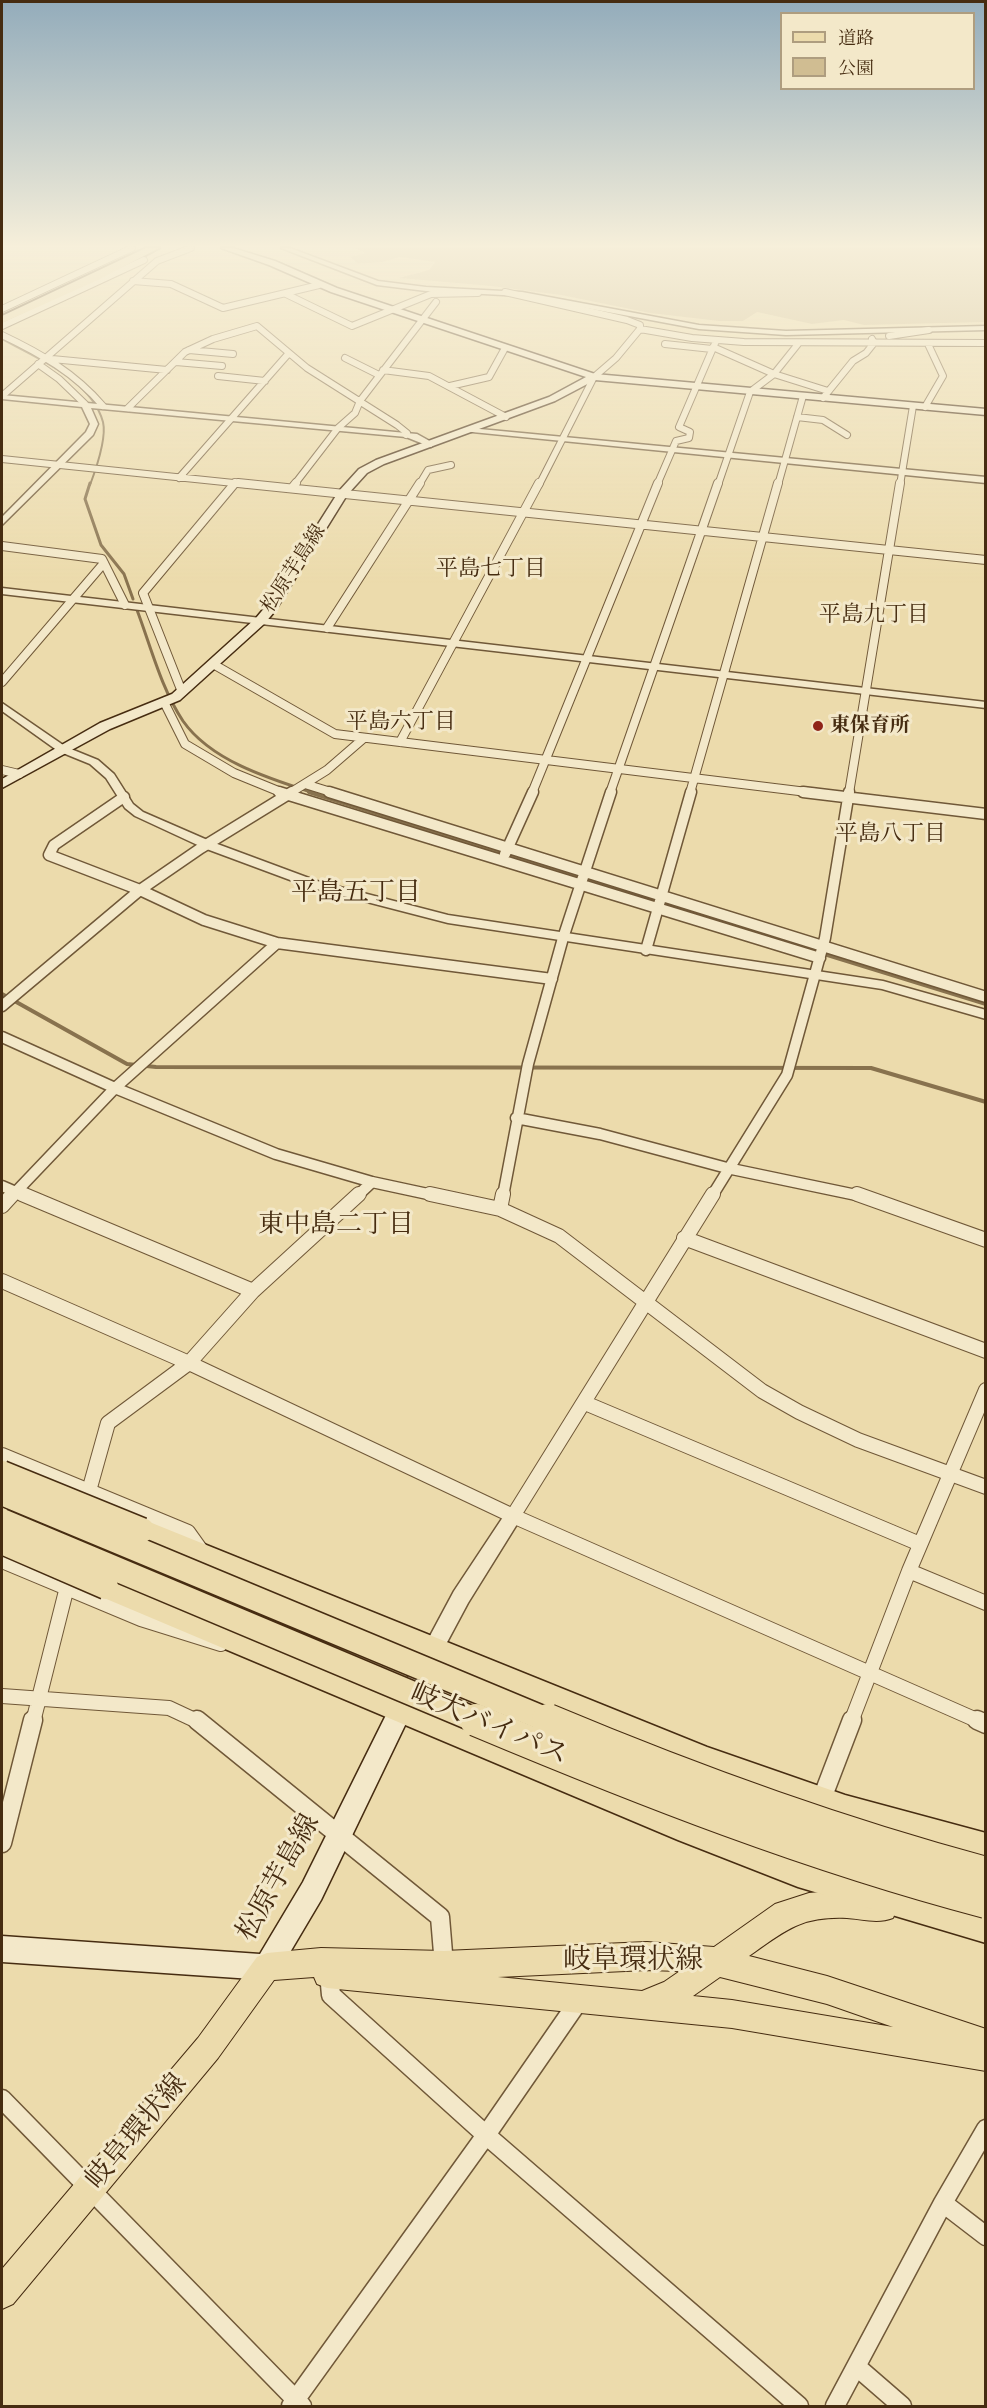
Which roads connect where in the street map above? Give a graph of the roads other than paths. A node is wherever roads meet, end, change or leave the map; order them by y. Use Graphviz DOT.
graph roads {
  1 [pos="43,360"];
  2 [pos="48,360"];
  3 [pos="283,360"];
  4 [pos="298,360"];
  5 [pos="351,360"];
  6 [pos="390,360"];
  7 [pos="498,360"];
  8 [pos="543,360"];
  9 [pos="613,360"];
  10 [pos="707,360"];
  11 [pos="744,360"];
  12 [pos="785,360"];
  13 [pos="854,360"];
  14 [pos="936,360"];
  15 [pos="176,362"];
  16 [pos="222,366"];
  17 [pos="167,370"];
  18 [pos="381,372"];
  19 [pos="774,374"];
  20 [pos="219,376"];
  21 [pos="594,377"];
  22 [pos="265,381"];
  23 [pos="450,386"];
  24 [pos="695,387"];
  25 [pos="750,392"];
  26 [pos="825,394"];
  27 [pos="2,396"];
  28 [pos="803,396"];
  29 [pos="360,401"];
  30 [pos="94,405"];
  31 [pos="913,406"];
  32 [pos="925,407"];
  33 [pos="128,408"];
  34 [pos="986,412"];
  35 [pos="506,417"];
  36 [pos="797,417"];
  37 [pos="231,418"];
  38 [pos="338,428"];
  39 [pos="472,430"];
  40 [pos="406,435"];
  41 [pos="848,435"];
  42 [pos="562,439"];
  43 [pos="430,444"];
  44 [pos="670,450"];
  45 [pos="728,455"];
  46 [pos="2,459"];
  47 [pos="785,460"];
  48 [pos="58,465"];
  49 [pos="451,465"];
  50 [pos="902,472"];
  51 [pos="180,478"];
  52 [pos="986,480"];
  53 [pos="234,483"];
  54 [pos="292,488"];
  55 [pos="343,493"];
  56 [pos="408,501"];
  57 [pos="524,513"];
  58 [pos="2,522"];
  59 [pos="642,524"];
  60 [pos="702,531"];
  61 [pos="763,537"];
  62 [pos="2,546"];
  63 [pos="888,550"];
  64 [pos="986,560"];
  65 [pos="104,563"];
  66 [pos="2,591"];
  67 [pos="73,599"];
  68 [pos="125,605"];
  69 [pos="150,608"];
  70 [pos="260,621"];
  71 [pos="327,628"];
  72 [pos="452,643"];
  73 [pos="588,658"];
  74 [pos="213,664"];
  75 [pos="655,666"];
  76 [pos="724,674"];
  77 [pos="2,682"];
  78 [pos="864,691"];
  79 [pos="172,698"];
  80 [pos="986,705"];
  81 [pos="2,706"];
  82 [pos="364,738"];
  83 [pos="400,742"];
  84 [pos="62,749"];
  85 [pos="547,760"];
  86 [pos="618,769"];
  87 [pos="2,770"];
  88 [pos="19,774"];
  89 [pos="695,778"];
  90 [pos="2,784"];
  91 [pos="297,789"];
  92 [pos="124,797"];
  93 [pos="847,797"];
  94 [pos="986,814"];
  95 [pos="208,845"];
  96 [pos="505,854"];
  97 [pos="582,878"];
  98 [pos="140,890"];
  99 [pos="660,903"];
  100 [pos="563,938"];
  101 [pos="277,943"];
  102 [pos="646,950"];
  103 [pos="822,953"];
  104 [pos="817,975"];
  105 [pos="552,979"];
  106 [pos="986,997"];
  107 [pos="7,1001"];
  108 [pos="986,1015"];
  109 [pos="2,1037"];
  110 [pos="115,1088"];
  111 [pos="516,1118"];
  112 [pos="727,1167"];
  113 [pos="372,1182"];
  114 [pos="2,1186"];
  115 [pos="16,1192"];
  116 [pos="2,1206"];
  117 [pos="500,1209"];
  118 [pos="684,1238"];
  119 [pos="986,1240"];
  120 [pos="2,1281"];
  121 [pos="253,1291"];
  122 [pos="645,1301"];
  123 [pos="986,1351"];
  124 [pos="189,1363"];
  125 [pos="986,1390"];
  126 [pos="585,1403"];
  127 [pos="2,1455"];
  128 [pos="951,1472"];
  129 [pos="2,1473"];
  130 [pos="986,1486"];
  131 [pos="2,1493"];
  132 [pos="88,1494"];
  133 [pos="513,1516"];
  134 [pos="2,1521"];
  135 [pos="2,1542"];
  136 [pos="920,1544"];
  137 [pos="206,1556"];
  138 [pos="2,1561"];
  139 [pos="909,1570"];
  140 [pos="68,1586"];
  141 [pos="986,1603"];
  142 [pos="433,1648"];
  143 [pos="269,1654"];
  144 [pos="869,1672"];
  145 [pos="2,1696"];
  146 [pos="39,1699"];
  147 [pos="400,1711"];
  148 [pos="986,1724"];
  149 [pos="821,1801"];
  150 [pos="340,1837"];
  151 [pos="2,1843"];
  152 [pos="986,1847"];
  153 [pos="986,1873"];
  154 [pos="986,1902"];
  155 [pos="933,1914"];
  156 [pos="986,1928"];
  157 [pos="2,1949"];
  158 [pos="718,1962"];
  159 [pos="444,1965"];
  160 [pos="267,1967"];
  161 [pos="329,1974"];
  162 [pos="581,1998"];
  163 [pos="628,2003"];
  164 [pos="986,2044"];
  165 [pos="986,2058"];
  166 [pos="2,2099"];
  167 [pos="986,2129"];
  168 [pos="486,2135"];
  169 [pos="90,2187"];
  170 [pos="943,2203"];
  171 [pos="986,2236"];
  172 [pos="2,2293"];
  173 [pos="857,2367"];
  174 [pos="296,2404"];
  175 [pos="799,2406"];
  176 [pos="835,2406"];
  177 [pos="902,2406"];
  1 -- 27 [label="street"];
  1 -- 30 [label="street"];
  1 -- 30 [label="street"];
  2 -- 17 [label="street"];
  3 -- 22 [label="street"];
  4 -- 29 [label="street"];
  5 -- 18 [label="street"];
  6 -- 18 [label="street"];
  7 -- 23 [label="street"];
  8 -- 21 [label="main road"];
  9 -- 21 [label="street"];
  10 -- 24 [label="street"];
  11 -- 19 [label="street"];
  12 -- 19 [label="street"];
  13 -- 26 [label="street"];
  14 -- 32 [label="street"];
  15 -- 16 [label="street"];
  15 -- 17 [label="street"];
  17 -- 33 [label="street"];
  18 -- 23 [label="street"];
  18 -- 29 [label="street"];
  19 -- 25 [label="street"];
  19 -- 26 [label="street"];
  20 -- 22 [label="street"];
  21 -- 24 [label="main road"];
  21 -- 35 [label="main road, 松原芋島線"];
  21 -- 42 [label="street"];
  22 -- 37 [label="street"];
  23 -- 35 [label="street"];
  24 -- 25 [label="main road"];
  24 -- 44 [label="street"];
  25 -- 28 [label="main road"];
  25 -- 45 [label="street"];
  26 -- 28 [label="main road"];
  26 -- 31 [label="main road"];
  27 -- 30 [label="street"];
  28 -- 36 [label="street"];
  29 -- 38 [label="street"];
  29 -- 40 [label="street"];
  30 -- 33 [label="street"];
  30 -- 48 [label="street"];
  31 -- 32 [label="main road"];
  31 -- 50 [label="street"];
  32 -- 34 [label="main road"];
  33 -- 37 [label="street"];
  35 -- 39 [label="main road, 松原芋島線"];
  36 -- 41 [label="street"];
  36 -- 47 [label="street"];
  37 -- 38 [label="street"];
  37 -- 51 [label="street"];
  38 -- 40 [label="street"];
  38 -- 54 [label="street"];
  39 -- 42 [label="street"];
  39 -- 43 [label="main road, 松原芋島線"];
  40 -- 43 [label="street"];
  42 -- 44 [label="street"];
  42 -- 57 [label="street"];
  43 -- 55 [label="main road, 松原芋島線"];
  44 -- 45 [label="street"];
  44 -- 59 [label="street"];
  45 -- 47 [label="street"];
  45 -- 60 [label="street"];
  46 -- 48 [label="street"];
  47 -- 50 [label="street"];
  47 -- 61 [label="street"];
  48 -- 51 [label="street"];
  48 -- 58 [label="street"];
  49 -- 56 [label="street"];
  50 -- 52 [label="street"];
  50 -- 63 [label="street"];
  51 -- 53 [label="street"];
  53 -- 54 [label="street"];
  53 -- 69 [label="street"];
  54 -- 55 [label="street"];
  55 -- 56 [label="street"];
  55 -- 70 [label="main road, 松原芋島線"];
  56 -- 57 [label="street"];
  56 -- 71 [label="street"];
  57 -- 59 [label="street"];
  57 -- 72 [label="street"];
  59 -- 60 [label="street"];
  59 -- 73 [label="street"];
  60 -- 61 [label="street"];
  60 -- 75 [label="street"];
  61 -- 63 [label="street"];
  61 -- 76 [label="street"];
  62 -- 65 [label="street"];
  63 -- 64 [label="street"];
  63 -- 78 [label="street"];
  65 -- 67 [label="street"];
  65 -- 68 [label="street"];
  66 -- 67 [label="street"];
  67 -- 68 [label="street"];
  67 -- 77 [label="street"];
  68 -- 69 [label="street"];
  69 -- 70 [label="street"];
  69 -- 79 [label="street"];
  70 -- 71 [label="street"];
  70 -- 74 [label="main road, 松原芋島線"];
  71 -- 72 [label="street"];
  72 -- 73 [label="street"];
  72 -- 83 [label="street"];
  73 -- 75 [label="street"];
  73 -- 85 [label="street"];
  74 -- 79 [label="main road, 松原芋島線"];
  74 -- 82 [label="street"];
  75 -- 76 [label="street"];
  75 -- 86 [label="street"];
  76 -- 78 [label="street"];
  76 -- 89 [label="street"];
  78 -- 80 [label="street"];
  78 -- 93 [label="street"];
  79 -- 84 [label="main road, 松原芋島線"];
  79 -- 91 [label="street"];
  81 -- 84 [label="street"];
  82 -- 83 [label="street"];
  82 -- 91 [label="street"];
  83 -- 85 [label="street"];
  84 -- 88 [label="main road, 松原芋島線"];
  84 -- 92 [label="street"];
  85 -- 86 [label="street"];
  85 -- 96 [label="street"];
  86 -- 89 [label="street"];
  86 -- 97 [label="street"];
  87 -- 88 [label="street"];
  88 -- 90 [label="main road, 松原芋島線"];
  89 -- 93 [label="street"];
  89 -- 99 [label="street"];
  91 -- 95 [label="street"];
  91 -- 96 [label="street"];
  91 -- 96 [label="street"];
  92 -- 95 [label="street"];
  92 -- 98 [label="street"];
  93 -- 94 [label="street"];
  93 -- 103 [label="street"];
  95 -- 98 [label="street"];
  95 -- 100 [label="street"];
  96 -- 97 [label="street"];
  97 -- 99 [label="street"];
  97 -- 100 [label="street"];
  98 -- 101 [label="street"];
  98 -- 107 [label="street"];
  99 -- 102 [label="street"];
  99 -- 103 [label="street"];
  100 -- 102 [label="street"];
  100 -- 105 [label="street"];
  101 -- 105 [label="street"];
  101 -- 110 [label="street"];
  102 -- 104 [label="street"];
  103 -- 104 [label="street"];
  103 -- 106 [label="street"];
  104 -- 108 [label="street"];
  104 -- 112 [label="street"];
  105 -- 111 [label="street"];
  109 -- 110 [label="street"];
  110 -- 113 [label="street"];
  110 -- 115 [label="street"];
  111 -- 112 [label="street"];
  111 -- 117 [label="street"];
  112 -- 118 [label="street"];
  112 -- 119 [label="street"];
  113 -- 117 [label="street"];
  113 -- 121 [label="street"];
  114 -- 115 [label="street"];
  115 -- 116 [label="street"];
  115 -- 121 [label="street"];
  117 -- 122 [label="street"];
  118 -- 122 [label="street"];
  118 -- 123 [label="street"];
  120 -- 124 [label="street"];
  121 -- 124 [label="street"];
  122 -- 126 [label="street"];
  122 -- 128 [label="street"];
  124 -- 132 [label="street"];
  124 -- 133 [label="street"];
  125 -- 128 [label="street"];
  126 -- 133 [label="street"];
  126 -- 136 [label="street"];
  127 -- 132 [label="street"];
  128 -- 130 [label="street"];
  128 -- 136 [label="street"];
  129 -- 137 [label="highway, bridge"];
  131 -- 153 [label="highway, 岐大バイパス, bridge"];
  132 -- 137 [label="street"];
  133 -- 142 [label="street"];
  133 -- 144 [label="street"];
  134 -- 154 [label="highway, 岐大バイパス, bridge"];
  135 -- 143 [label="highway, bridge"];
  136 -- 139 [label="street"];
  137 -- 142 [label="highway"];
  138 -- 140 [label="street"];
  139 -- 141 [label="street"];
  139 -- 144 [label="street"];
  140 -- 143 [label="street"];
  140 -- 146 [label="street"];
  142 -- 147 [label="street"];
  142 -- 149 [label="highway"];
  143 -- 147 [label="highway"];
  144 -- 148 [label="street"];
  144 -- 149 [label="street"];
  145 -- 146 [label="street"];
  146 -- 150 [label="street"];
  146 -- 151 [label="street"];
  147 -- 150 [label="main road, 松原芋島線"];
  147 -- 155 [label="highway"];
  149 -- 152 [label="highway"];
  150 -- 159 [label="street"];
  150 -- 160 [label="main road, 松原芋島線"];
  155 -- 156 [label="highway"];
  155 -- 158 [label="main road"];
  157 -- 160 [label="main road, 松原芋島線"];
  158 -- 159 [label="main road, 岐阜環状線"];
  158 -- 163 [label="main road"];
  158 -- 164 [label="main road, 岐阜環状線"];
  159 -- 160 [label="main road, 岐阜環状線"];
  160 -- 161 [label="main road, 岐阜環状線"];
  160 -- 169 [label="main road, 岐阜環状線"];
  161 -- 162 [label="main road, 岐阜環状線"];
  161 -- 168 [label="street"];
  162 -- 163 [label="main road, 岐阜環状線"];
  162 -- 168 [label="street"];
  163 -- 165 [label="main road, 岐阜環状線"];
  166 -- 169 [label="street"];
  167 -- 170 [label="street"];
  168 -- 174 [label="street"];
  168 -- 175 [label="street"];
  169 -- 172 [label="main road, 岐阜環状線"];
  169 -- 174 [label="street"];
  170 -- 171 [label="street"];
  170 -- 173 [label="street"];
  173 -- 176 [label="street"];
  173 -- 177 [label="street"];
}
